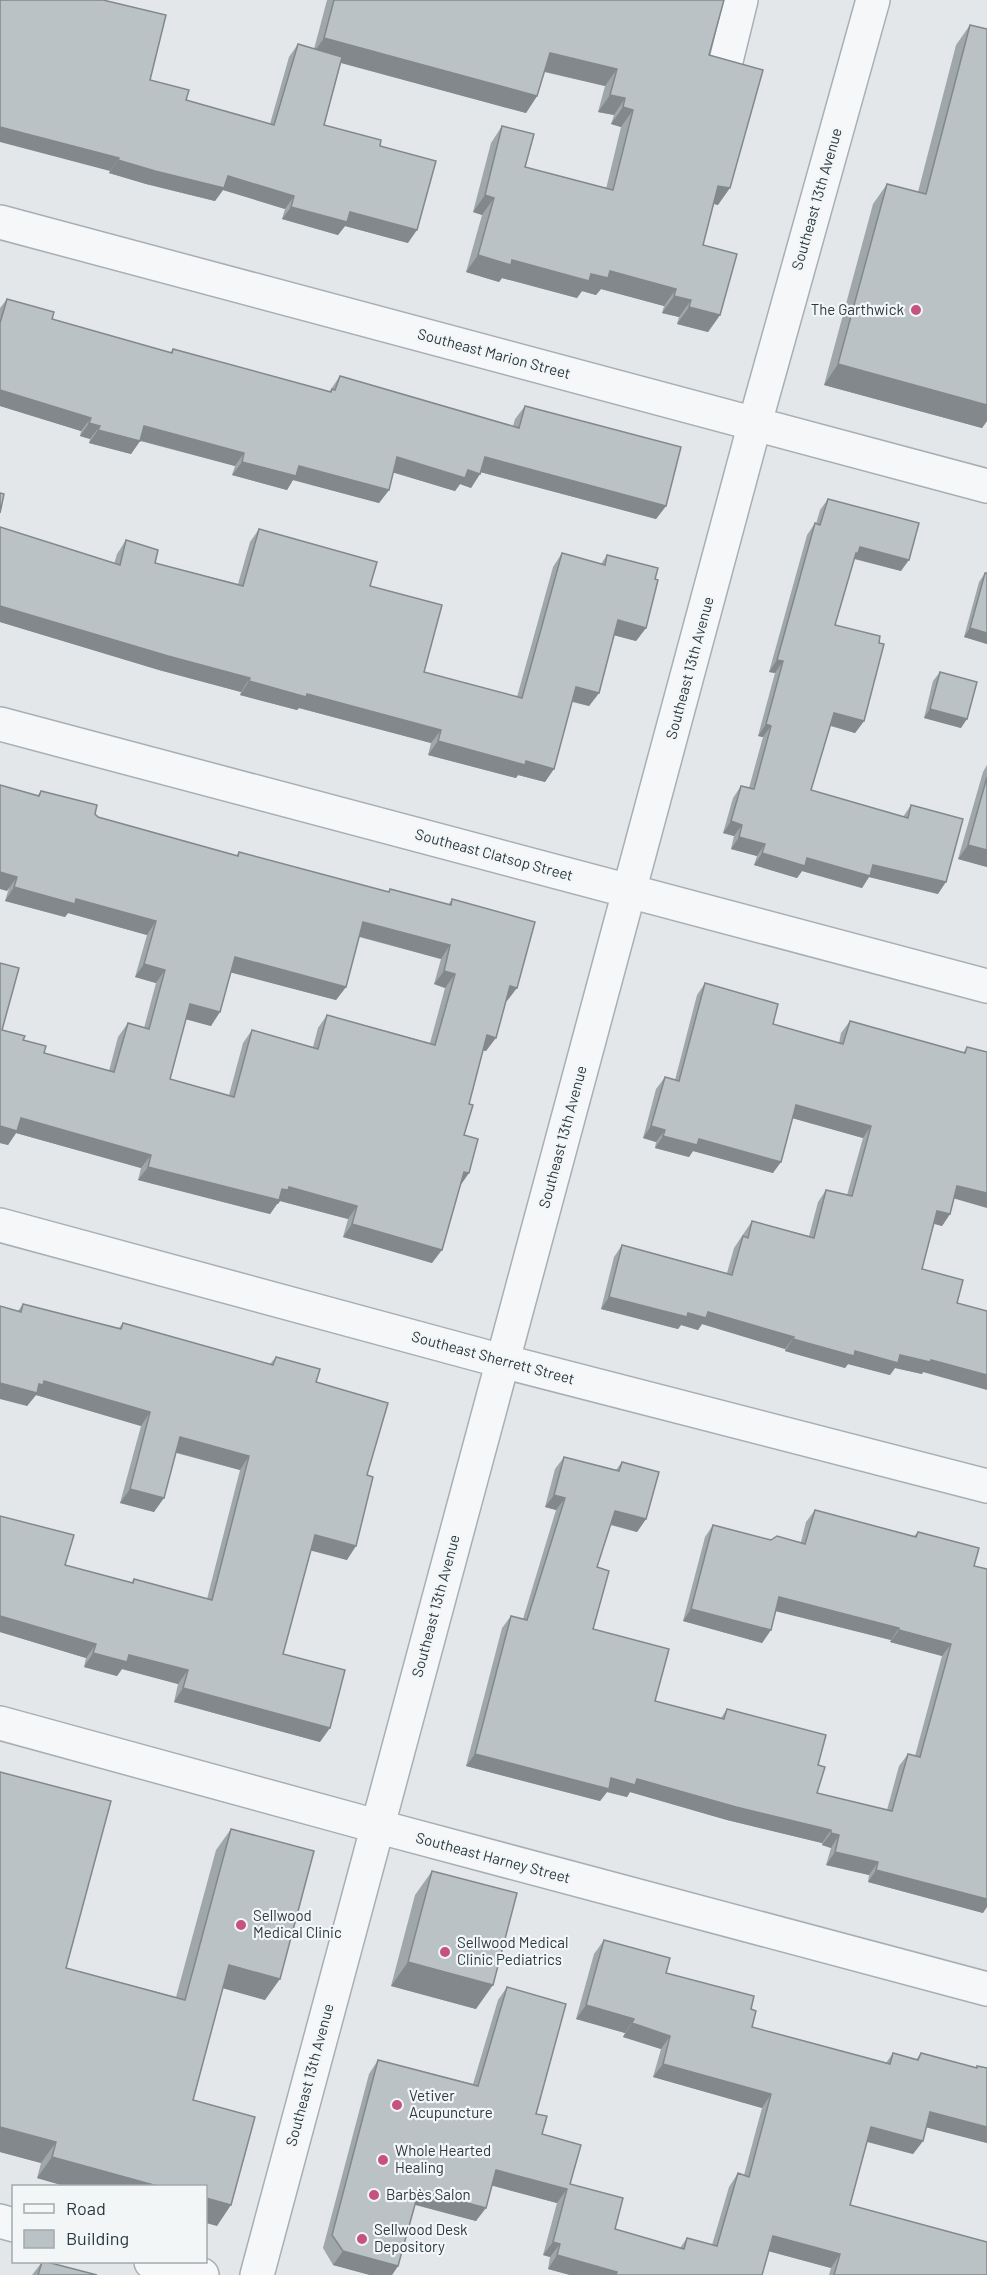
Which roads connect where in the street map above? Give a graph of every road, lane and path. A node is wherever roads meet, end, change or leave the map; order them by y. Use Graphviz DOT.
graph roads {
  1 [pos="741,0"];
  2 [pos="873,0"];
  3 [pos="726,61"];
  4 [pos="0,222"];
  5 [pos="755,423"];
  6 [pos="987,486"];
  7 [pos="0,724"];
  8 [pos="631,891"];
  9 [pos="987,986"];
  10 [pos="0,1225"];
  11 [pos="502,1361"];
  12 [pos="987,1486"];
  13 [pos="0,1723"];
  14 [pos="376,1826"];
  15 [pos="987,1989"];
  16 [pos="155,2263"];
  17 [pos="202,2275"];
  18 [pos="257,2275"];
  1 -- 3 [label="street"];
  2 -- 5 [label="street, Southeast 13th Avenue"];
  4 -- 5 [label="street, Southeast Marion Street"];
  5 -- 6 [label="street, Southeast Marion Street"];
  5 -- 8 [label="street, Southeast 13th Avenue"];
  7 -- 8 [label="street, Southeast Clatsop Street"];
  8 -- 9 [label="street, Southeast Clatsop Street"];
  8 -- 11 [label="street, Southeast 13th Avenue"];
  10 -- 11 [label="street, Southeast Sherrett Street"];
  11 -- 12 [label="street, Southeast Sherrett Street"];
  11 -- 14 [label="street, Southeast 13th Avenue"];
  13 -- 14 [label="street, Southeast Harney Street"];
  14 -- 15 [label="street, Southeast Harney Street"];
  14 -- 18 [label="street, Southeast 13th Avenue"];
  16 -- 17 [label="street"];
}
